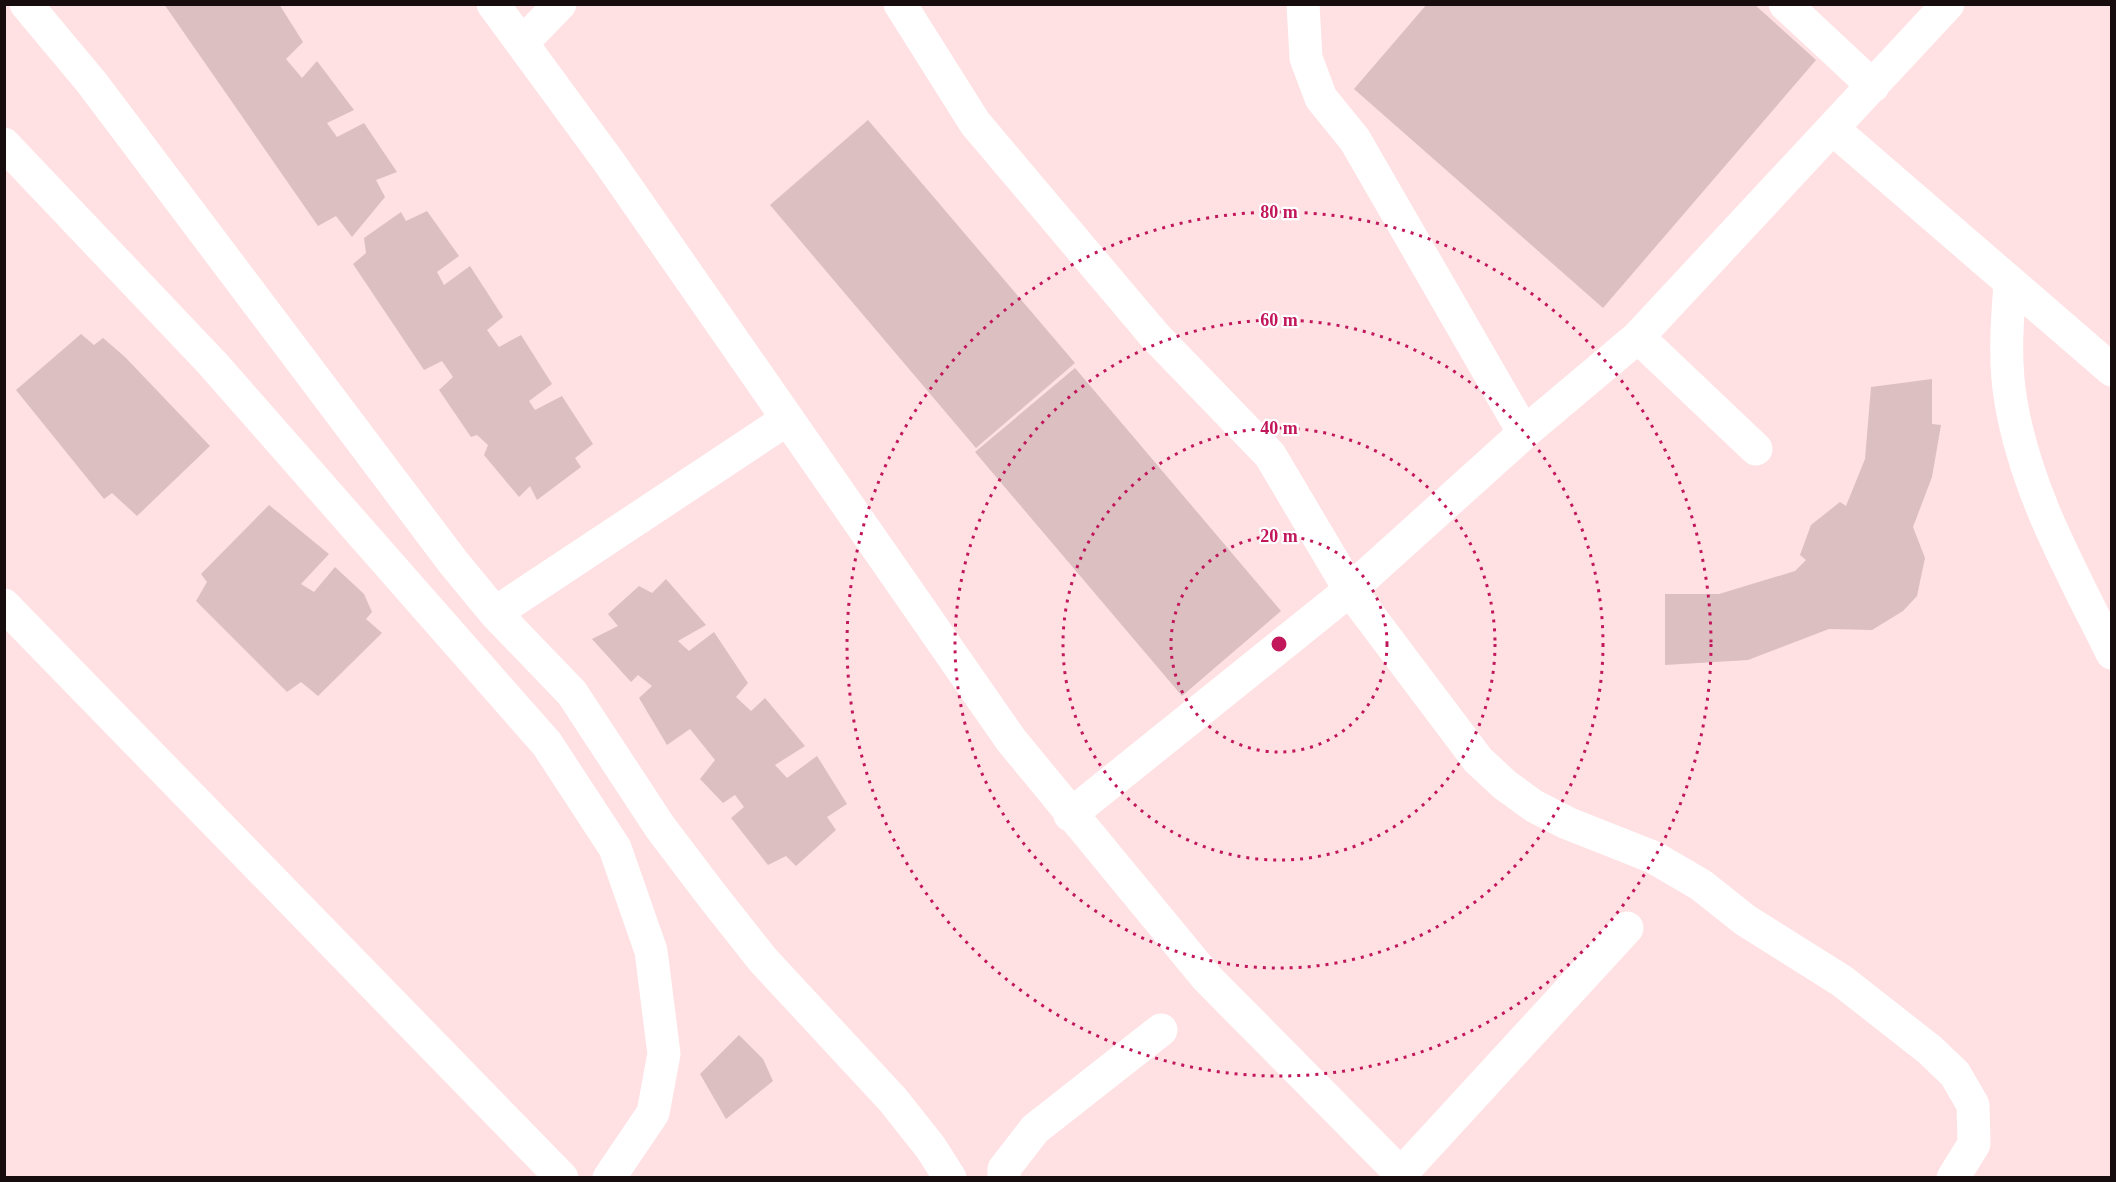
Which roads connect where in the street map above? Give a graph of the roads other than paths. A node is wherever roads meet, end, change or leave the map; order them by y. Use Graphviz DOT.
graph roads {
  1 [pos="26,4"];
  2 [pos="493,4"];
  3 [pos="560,4"];
  4 [pos="900,4"];
  5 [pos="1302,4"];
  6 [pos="1785,4"];
  7 [pos="1948,4"];
  8 [pos="522,43"];
  9 [pos="1873,86"];
  10 [pos="1833,129"];
  11 [pos="4,144"];
  12 [pos="2010,283"];
  13 [pos="1638,337"];
  14 [pos="2112,370"];
  15 [pos="786,420"];
  16 [pos="1524,433"];
  17 [pos="1756,449"];
  18 [pos="1350,590"];
  19 [pos="4,605"];
  20 [pos="495,613"];
  21 [pos="2112,653"];
  22 [pos="1070,815"];
  23 [pos="1627,928"];
  24 [pos="1161,1030"];
  25 [pos="1403,1176"];
  26 [pos="562,1178"];
  27 [pos="609,1178"];
  28 [pos="950,1178"];
  29 [pos="1004,1178"];
  30 [pos="1953,1178"];
  1 -- 20 [label="street"];
  2 -- 8 [label="street"];
  3 -- 8 [label="street"];
  4 -- 18 [label="street"];
  5 -- 16 [label="street"];
  6 -- 9 [label="street"];
  7 -- 9 [label="street"];
  8 -- 15 [label="street"];
  9 -- 10 [label="street"];
  10 -- 12 [label="street"];
  10 -- 13 [label="street"];
  11 -- 27 [label="street"];
  12 -- 14 [label="street"];
  12 -- 21 [label="street"];
  13 -- 16 [label="street"];
  13 -- 17 [label="street"];
  15 -- 20 [label="street"];
  15 -- 22 [label="street"];
  16 -- 18 [label="street"];
  18 -- 22 [label="street"];
  18 -- 30 [label="street"];
  19 -- 26 [label="street"];
  20 -- 28 [label="street"];
  22 -- 25 [label="street"];
  23 -- 25 [label="street"];
  24 -- 29 [label="street"];
}
